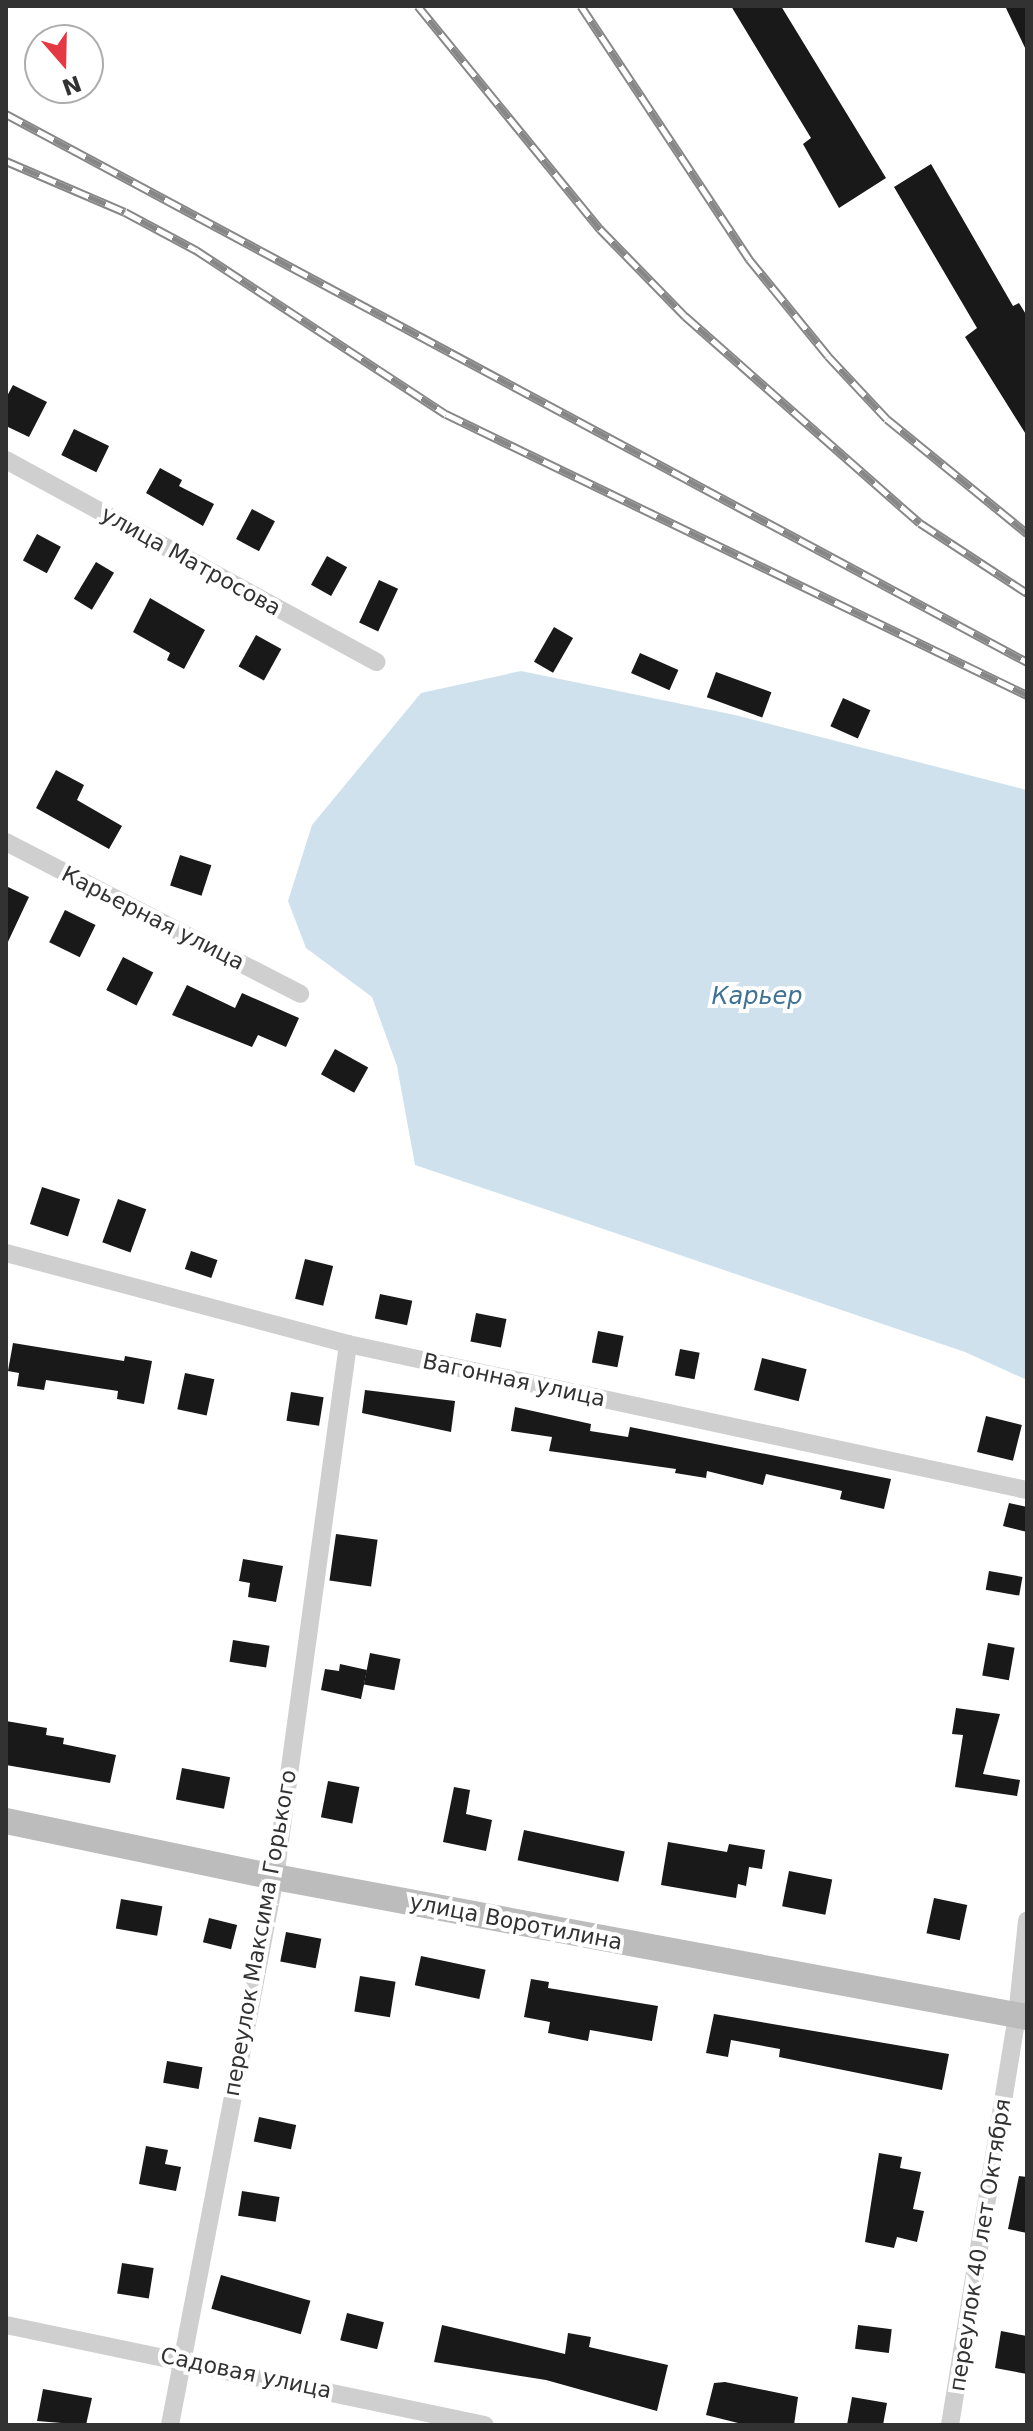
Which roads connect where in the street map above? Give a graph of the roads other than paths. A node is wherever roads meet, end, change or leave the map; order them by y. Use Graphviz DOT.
graph roads {
  1 [pos="6,460"];
  2 [pos="376,662"];
  3 [pos="6,842"];
  4 [pos="300,994"];
  5 [pos="6,1253"];
  6 [pos="348,1344"];
  7 [pos="1027,1490"];
  8 [pos="6,1821"];
  9 [pos="275,1877"];
  10 [pos="1027,1921"];
  11 [pos="1022,2016"];
  12 [pos="6,2325"];
  13 [pos="180,2358"];
  14 [pos="170,2425"];
  15 [pos="485,2425"];
  16 [pos="950,2425"];
  1 -- 2 [label="street, улица Матросова"];
  3 -- 4 [label="street, Карьерная улица"];
  5 -- 6 [label="street, Вагонная улица"];
  6 -- 7 [label="street, Вагонная улица"];
  6 -- 9 [label="street, переулок Максима Горького"];
  8 -- 9 [label="street, улица Воротилина"];
  9 -- 11 [label="street, улица Воротилина"];
  9 -- 13 [label="street, переулок Максима Горького"];
  10 -- 11 [label="street, переулок 40 лет Октября"];
  11 -- 16 [label="street, переулок 40 лет Октября"];
  12 -- 13 [label="street, Садовая улица"];
  13 -- 14 [label="street, переулок Максима Горького"];
  13 -- 15 [label="street, Садовая улица"];
}
